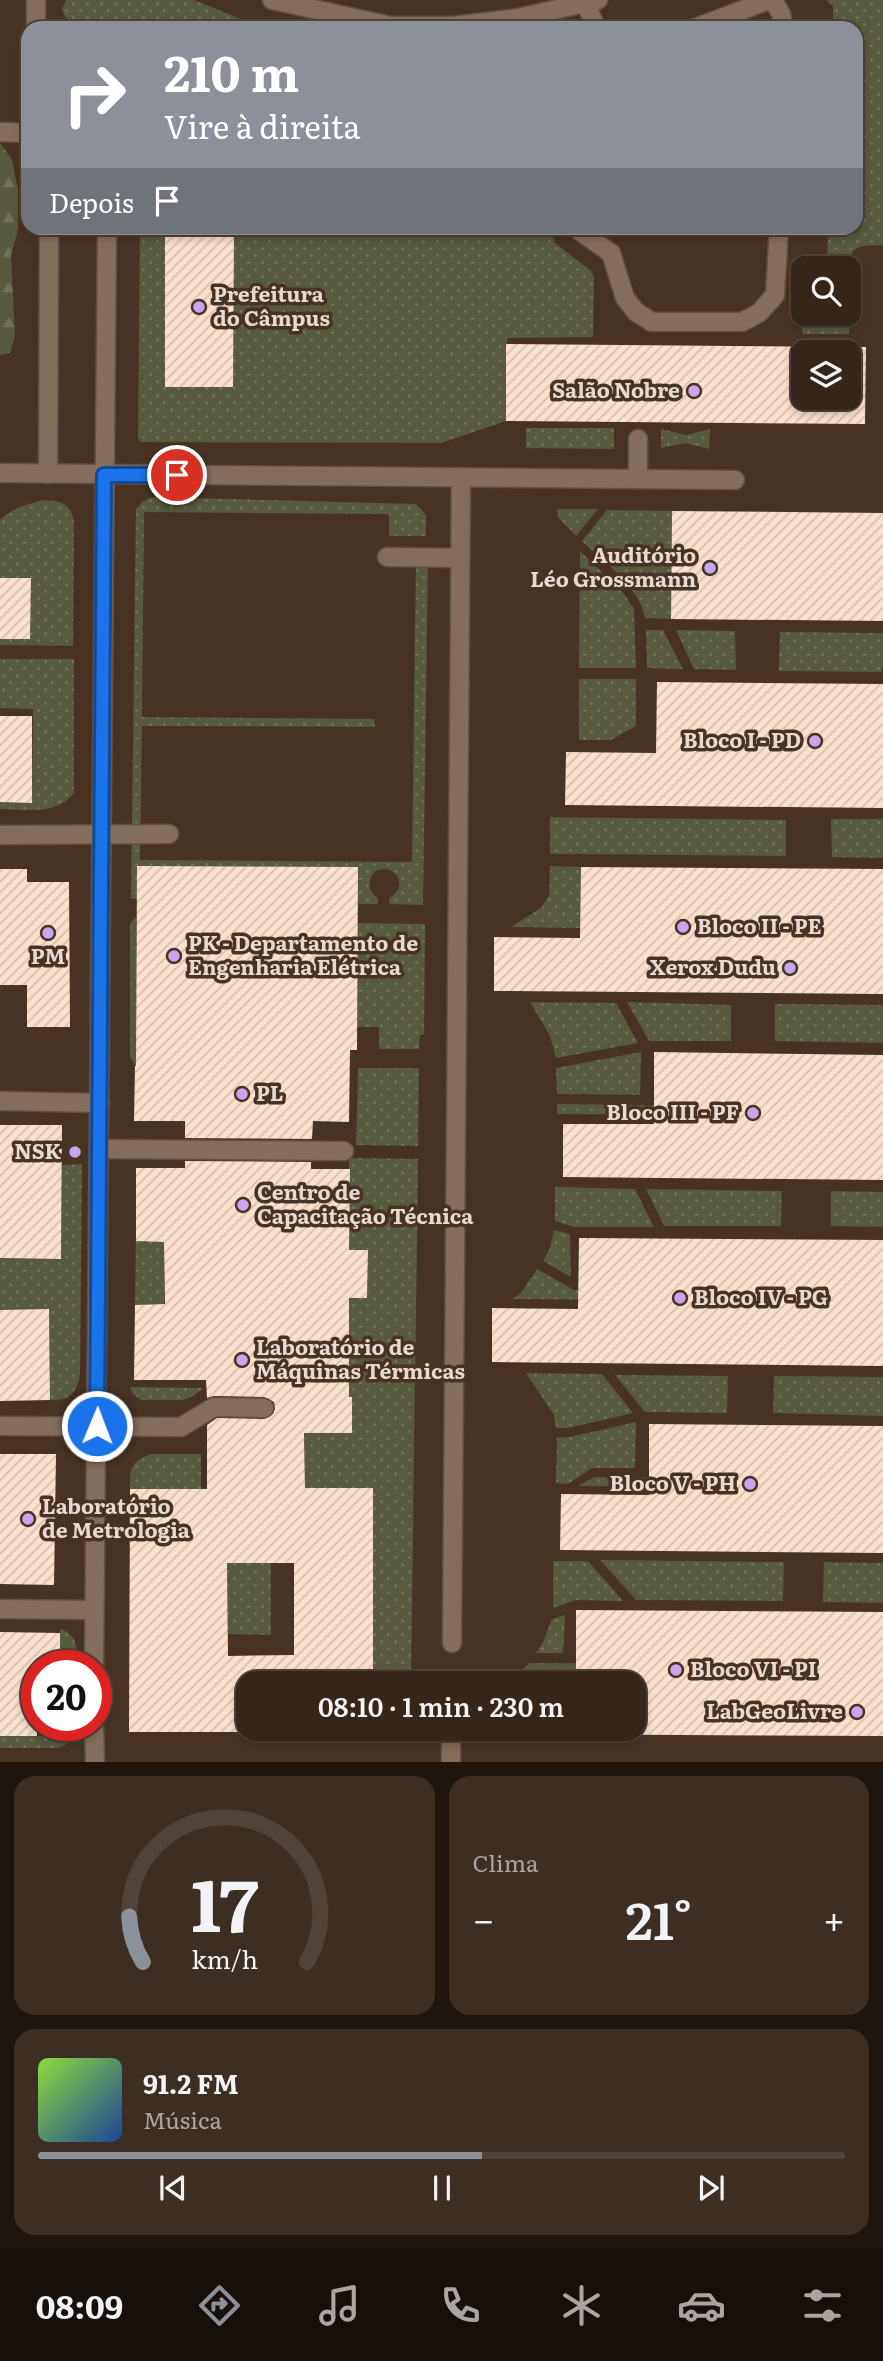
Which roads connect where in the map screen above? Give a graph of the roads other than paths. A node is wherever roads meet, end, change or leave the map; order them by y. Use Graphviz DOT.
graph roads {
  1 [pos="36,0"];
  2 [pos="272,0"];
  3 [pos="771,0"];
  4 [pos="592,2"];
  5 [pos="306,4"];
  6 [pos="36,21"];
  7 [pos="368,21"];
  8 [pos="499,21"];
  9 [pos="595,21"];
  10 [pos="714,21"];
  11 [pos="782,21"];
  12 [pos="0,132"];
  13 [pos="21,133"];
  14 [pos="49,235"];
  15 [pos="107,235"];
  16 [pos="585,235"];
  17 [pos="779,235"];
  18 [pos="638,439"];
  19 [pos="0,474"];
  20 [pos="48,474"];
  21 [pos="104,475"];
  22 [pos="461,477"];
  23 [pos="638,479"];
  24 [pos="735,480"];
  25 [pos="387,557"];
  26 [pos="460,558"];
  27 [pos="169,834"];
  28 [pos="0,835"];
  29 [pos="103,835"];
  30 [pos="0,1101"];
  31 [pos="100,1102"];
  32 [pos="100,1149"];
  33 [pos="344,1152"];
  34 [pos="264,1408"];
  35 [pos="0,1426"];
  36 [pos="97,1426"];
  37 [pos="0,1609"];
  38 [pos="93,1610"];
  39 [pos="452,1643"];
  40 [pos="94,1650"];
  41 [pos="94,1741"];
  42 [pos="451,1741"];
  43 [pos="95,1762"];
  44 [pos="451,1762"];
  1 -- 6 [label="lane"];
  2 -- 5 [label="lane"];
  3 -- 10 [label="lane"];
  3 -- 11 [label="lane"];
  4 -- 8 [label="lane"];
  4 -- 9 [label="lane"];
  5 -- 7 [label="lane"];
  12 -- 13 [label="lane"];
  14 -- 20 [label="lane"];
  15 -- 21 [label="lane"];
  16 -- 17 [label="lane"];
  18 -- 23 [label="lane"];
  19 -- 20 [label="lane"];
  20 -- 21 [label="lane"];
  21 -- 22 [label="lane"];
  21 -- 29 [label="lane"];
  22 -- 23 [label="lane"];
  22 -- 26 [label="lane"];
  23 -- 24 [label="lane"];
  25 -- 26 [label="lane"];
  26 -- 39 [label="lane"];
  27 -- 29 [label="lane"];
  28 -- 29 [label="lane"];
  29 -- 31 [label="lane"];
  30 -- 31 [label="lane"];
  31 -- 32 [label="lane"];
  32 -- 33 [label="lane"];
  32 -- 36 [label="lane"];
  34 -- 36 [label="lane"];
  35 -- 36 [label="lane"];
  36 -- 38 [label="lane"];
  37 -- 38 [label="lane"];
  38 -- 40 [label="lane"];
  41 -- 43 [label="lane"];
  42 -- 44 [label="lane"];
}
